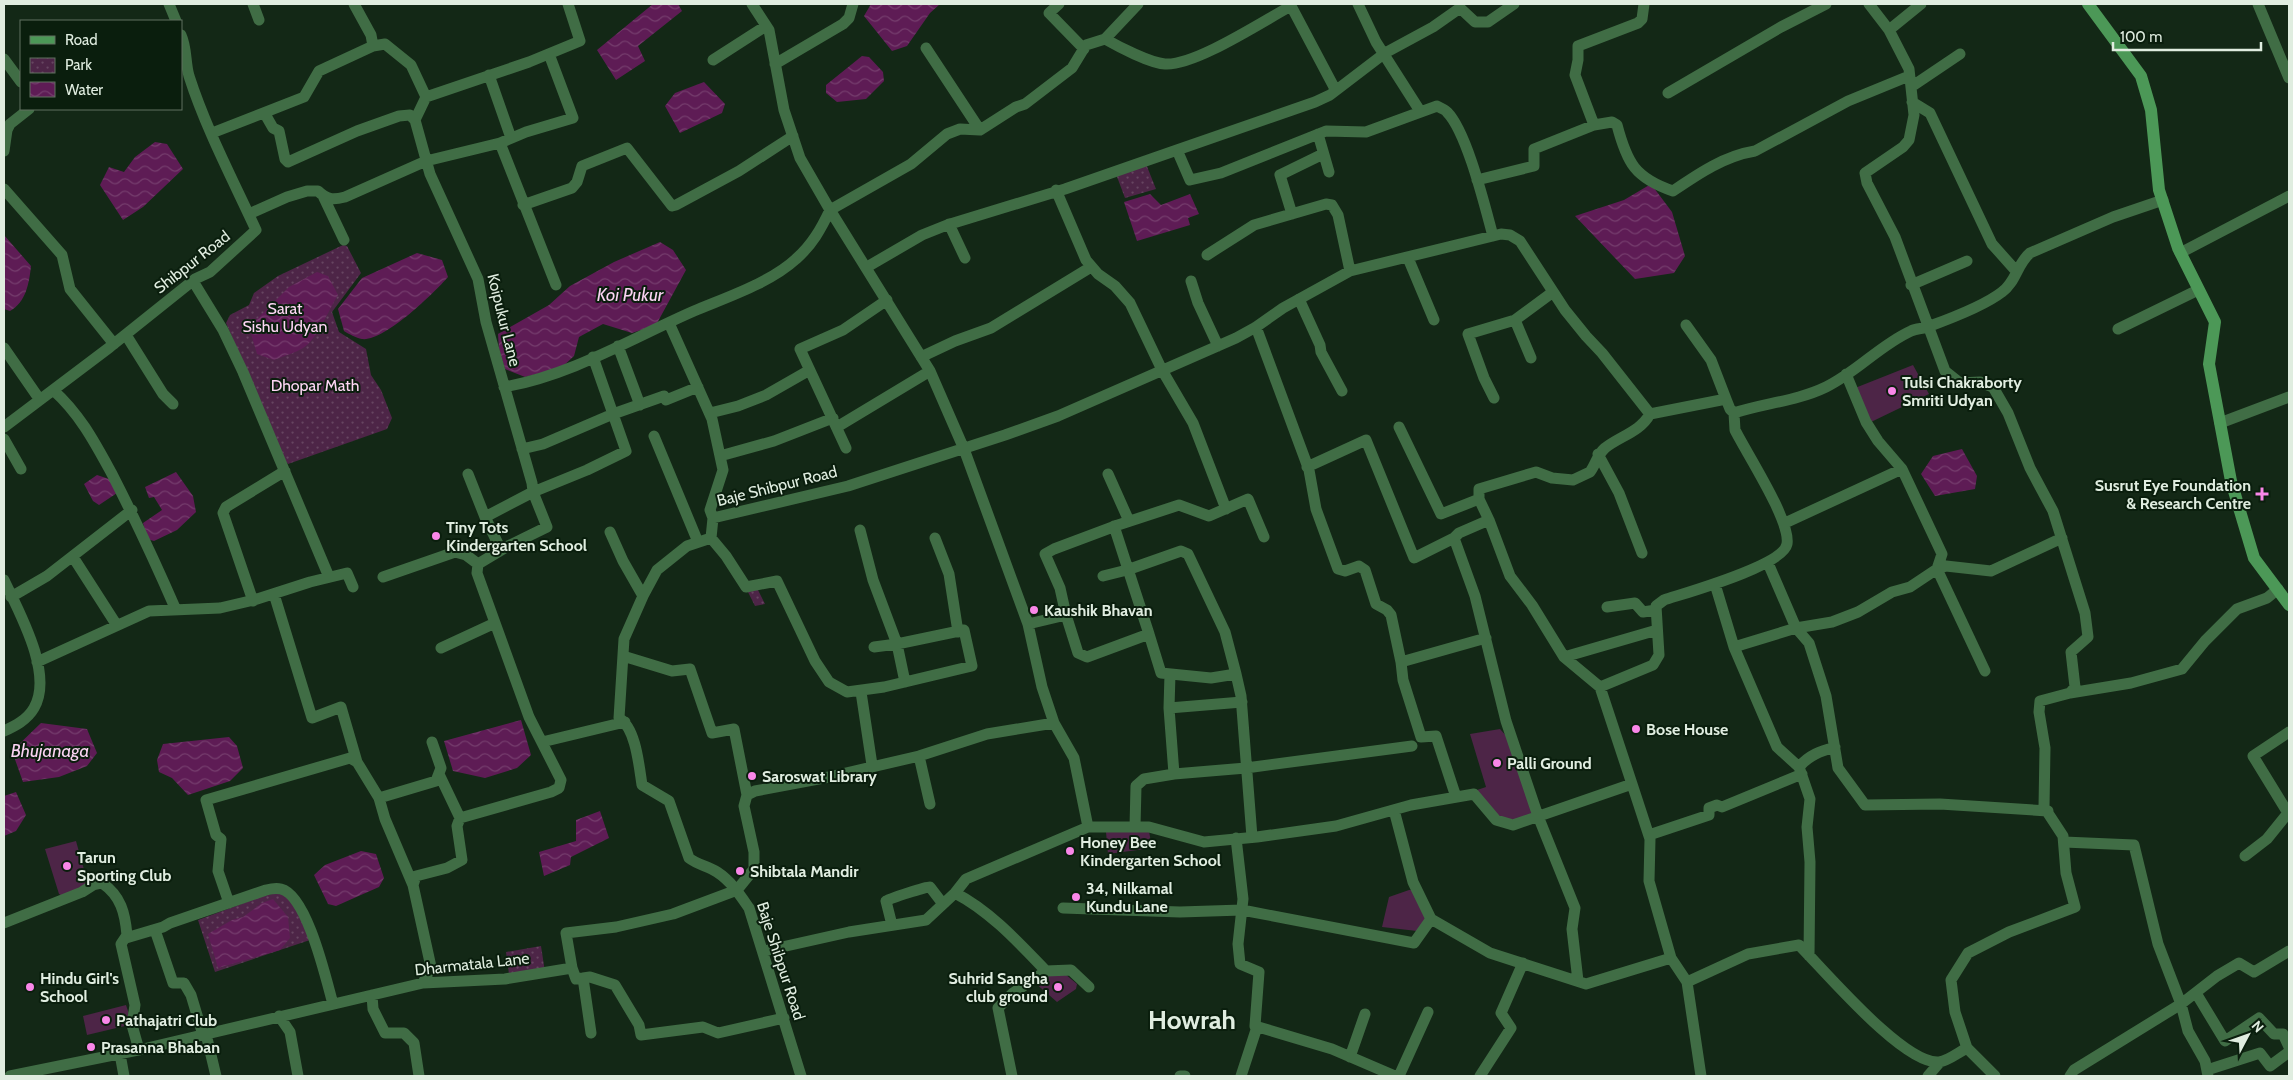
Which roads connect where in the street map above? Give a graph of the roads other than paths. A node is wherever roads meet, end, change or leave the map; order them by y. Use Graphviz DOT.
graph roads {
  1 [pos="169,4"];
  2 [pos="253,4"];
  3 [pos="354,4"];
  4 [pos="568,4"];
  5 [pos="752,4"];
  6 [pos="853,4"];
  7 [pos="1040,4"];
  8 [pos="1060,4"];
  9 [pos="1138,4"];
  10 [pos="1358,4"];
  11 [pos="1514,4"];
  12 [pos="1644,4"];
  13 [pos="1826,4"];
  14 [pos="1869,4"];
  15 [pos="1921,4"];
  16 [pos="2088,4"];
  17 [pos="2258,4"];
  18 [pos="1291,5"];
  19 [pos="1458,6"];
  20 [pos="1049,13"];
  21 [pos="176,20"];
  22 [pos="258,20"];
  23 [pos="766,26"];
  24 [pos="1890,30"];
  25 [pos="182,37"];
  26 [pos="1105,38"];
  27 [pos="373,46"];
  28 [pos="926,48"];
  29 [pos="1084,49"];
  30 [pos="1384,53"];
  31 [pos="549,54"];
  32 [pos="1960,54"];
  33 [pos="4,59"];
  34 [pos="713,60"];
  35 [pos="775,64"];
  36 [pos="185,75"];
  37 [pos="488,75"];
  38 [pos="2289,78"];
  39 [pos="20,81"];
  40 [pos="1910,81"];
  41 [pos="1335,89"];
  42 [pos="1668,93"];
  43 [pos="426,98"];
  44 [pos="1912,102"];
  45 [pos="28,110"];
  46 [pos="1420,111"];
  47 [pos="265,114"];
  48 [pos="415,120"];
  49 [pos="1594,125"];
  50 [pos="980,130"];
  51 [pos="212,133"];
  52 [pos="1318,134"];
  53 [pos="793,136"];
  54 [pos="505,140"];
  55 [pos="1178,150"];
  56 [pos="4,151"];
  57 [pos="1324,154"];
  58 [pos="426,161"];
  59 [pos="1329,172"];
  60 [pos="1477,180"];
  61 [pos="4,189"];
  62 [pos="1056,190"];
  63 [pos="2289,196"];
  64 [pos="324,198"];
  65 [pos="2163,200"];
  66 [pos="523,205"];
  67 [pos="830,210"];
  68 [pos="249,214"];
  69 [pos="1292,214"];
  70 [pos="949,224"];
  71 [pos="1493,236"];
  72 [pos="344,240"];
  73 [pos="2180,254"];
  74 [pos="1208,255"];
  75 [pos="965,258"];
  76 [pos="1408,258"];
  77 [pos="1967,261"];
  78 [pos="867,267"];
  79 [pos="1092,267"];
  80 [pos="1350,271"];
  81 [pos="2017,272"];
  82 [pos="193,281"];
  83 [pos="1191,281"];
  84 [pos="556,285"];
  85 [pos="1911,285"];
  86 [pos="2198,290"];
  87 [pos="1553,292"];
  88 [pos="1300,299"];
  89 [pos="887,300"];
  90 [pos="1434,320"];
  91 [pos="1514,320"];
  92 [pos="668,323"];
  93 [pos="1686,325"];
  94 [pos="1256,327"];
  95 [pos="1928,327"];
  96 [pos="2118,329"];
  97 [pos="126,335"];
  98 [pos="114,344"];
  99 [pos="618,346"];
  100 [pos="1218,346"];
  101 [pos="4,348"];
  102 [pos="593,357"];
  103 [pos="921,357"];
  104 [pos="1531,358"];
  105 [pos="808,370"];
  106 [pos="1162,370"];
  107 [pos="930,371"];
  108 [pos="1846,374"];
  109 [pos="504,387"];
  110 [pos="698,387"];
  111 [pos="54,390"];
  112 [pos="1342,391"];
  113 [pos="2289,397"];
  114 [pos="1494,398"];
  115 [pos="1726,399"];
  116 [pos="40,400"];
  117 [pos="173,404"];
  118 [pos="640,405"];
  119 [pos="710,413"];
  120 [pos="1734,413"];
  121 [pos="613,414"];
  122 [pos="1650,414"];
  123 [pos="835,423"];
  124 [pos="2220,423"];
  125 [pos="4,427"];
  126 [pos="1399,427"];
  127 [pos="654,436"];
  128 [pos="4,440"];
  129 [pos="846,448"];
  130 [pos="522,449"];
  131 [pos="964,449"];
  132 [pos="1598,454"];
  133 [pos="720,456"];
  134 [pos="1307,467"];
  135 [pos="22,468"];
  136 [pos="1902,469"];
  137 [pos="285,471"];
  138 [pos="468,474"];
  139 [pos="1108,474"];
  140 [pos="532,492"];
  141 [pos="1479,499"];
  142 [pos="1226,509"];
  143 [pos="132,510"];
  144 [pos="485,517"];
  145 [pos="713,518"];
  146 [pos="1489,520"];
  147 [pos="1129,521"];
  148 [pos="1785,523"];
  149 [pos="1114,526"];
  150 [pos="860,530"];
  151 [pos="610,532"];
  152 [pos="1264,537"];
  153 [pos="711,538"];
  154 [pos="935,538"];
  155 [pos="1454,538"];
  156 [pos="2062,538"];
  157 [pos="698,542"];
  158 [pos="502,550"];
  159 [pos="1642,553"];
  160 [pos="73,557"];
  161 [pos="1768,563"];
  162 [pos="478,564"];
  163 [pos="1937,569"];
  164 [pos="1127,570"];
  165 [pos="1103,576"];
  166 [pos="329,577"];
  167 [pos="383,577"];
  168 [pos="4,582"];
  169 [pos="1715,584"];
  170 [pos="353,587"];
  171 [pos="2278,589"];
  172 [pos="274,594"];
  173 [pos="643,596"];
  174 [pos="11,597"];
  175 [pos="253,601"];
  176 [pos="2289,605"];
  177 [pos="1607,607"];
  178 [pos="176,610"];
  179 [pos="1656,610"];
  180 [pos="1066,615"];
  181 [pos="116,624"];
  182 [pos="495,624"];
  183 [pos="1028,624"];
  184 [pos="1796,628"];
  185 [pos="1657,630"];
  186 [pos="958,632"];
  187 [pos="1149,634"];
  188 [pos="1486,638"];
  189 [pos="898,644"];
  190 [pos="874,647"];
  191 [pos="1734,647"];
  192 [pos="441,648"];
  193 [pos="623,656"];
  194 [pos="1564,658"];
  195 [pos="36,662"];
  196 [pos="1402,662"];
  197 [pos="1985,671"];
  198 [pos="1170,674"];
  199 [pos="1236,674"];
  200 [pos="905,682"];
  201 [pos="1600,687"];
  202 [pos="861,692"];
  203 [pos="2070,693"];
  204 [pos="1242,702"];
  205 [pos="1169,708"];
  206 [pos="625,722"];
  207 [pos="1054,723"];
  208 [pos="4,731"];
  209 [pos="2289,732"];
  210 [pos="432,742"];
  211 [pos="542,742"];
  212 [pos="1412,746"];
  213 [pos="1835,747"];
  214 [pos="919,756"];
  215 [pos="357,762"];
  216 [pos="872,765"];
  217 [pos="1246,768"];
  218 [pos="1801,770"];
  219 [pos="439,774"];
  220 [pos="1174,774"];
  221 [pos="1632,784"];
  222 [pos="747,795"];
  223 [pos="1456,797"];
  224 [pos="379,798"];
  225 [pos="930,804"];
  226 [pos="1394,810"];
  227 [pos="2048,811"];
  228 [pos="1538,816"];
  229 [pos="460,818"];
  230 [pos="1088,827"];
  231 [pos="1135,827"];
  232 [pos="1649,836"];
  233 [pos="1252,837"];
  234 [pos="1236,838"];
  235 [pos="2064,842"];
  236 [pos="2245,856"];
  237 [pos="413,886"];
  238 [pos="737,890"];
  239 [pos="955,893"];
  240 [pos="228,903"];
  241 [pos="944,904"];
  242 [pos="1063,908"];
  243 [pos="1242,910"];
  244 [pos="1431,919"];
  245 [pos="4,923"];
  246 [pos="892,925"];
  247 [pos="155,930"];
  248 [pos="126,938"];
  249 [pos="2289,951"];
  250 [pos="764,952"];
  251 [pos="1809,956"];
  252 [pos="1671,958"];
  253 [pos="1523,962"];
  254 [pos="572,968"];
  255 [pos="1046,971"];
  256 [pos="583,978"];
  257 [pos="1578,982"];
  258 [pos="1687,982"];
  259 [pos="423,983"];
  260 [pos="1089,987"];
  261 [pos="2196,994"];
  262 [pos="372,995"];
  263 [pos="333,1004"];
  264 [pos="2181,1004"];
  265 [pos="1428,1012"];
  266 [pos="291,1013"];
  267 [pos="1365,1014"];
  268 [pos="279,1016"];
  269 [pos="784,1018"];
  270 [pos="1257,1027"];
  271 [pos="290,1032"];
  272 [pos="591,1033"];
  273 [pos="205,1035"];
  274 [pos="2289,1047"];
  275 [pos="1967,1048"];
  276 [pos="139,1050"];
  277 [pos="2289,1052"];
  278 [pos="120,1054"];
  279 [pos="1350,1057"];
  280 [pos="1940,1062"];
  281 [pos="4,1072"];
  282 [pos="36,1073"];
  283 [pos="2207,1073"];
  284 [pos="10,1076"];
  285 [pos="124,1076"];
  286 [pos="216,1076"];
  287 [pos="298,1076"];
  288 [pos="418,1076"];
  289 [pos="801,1076"];
  290 [pos="1012,1076"];
  291 [pos="1180,1076"];
  292 [pos="1185,1076"];
  293 [pos="1240,1076"];
  294 [pos="1397,1076"];
  295 [pos="1480,1076"];
  296 [pos="1701,1076"];
  297 [pos="1928,1076"];
  298 [pos="1995,1076"];
  299 [pos="2070,1076"];
  1 -- 21 [label="street"];
  2 -- 22 [label="street"];
  3 -- 27 [label="street"];
  4 -- 31 [label="street"];
  5 -- 23 [label="street"];
  6 -- 35 [label="street"];
  7 -- 20 [label="street"];
  8 -- 20 [label="street"];
  9 -- 26 [label="street"];
  10 -- 30 [label="street"];
  11 -- 19 [label="street"];
  12 -- 49 [label="street"];
  13 -- 42 [label="street"];
  14 -- 24 [label="street"];
  15 -- 24 [label="street"];
  16 -- 65 [label="main road"];
  17 -- 38 [label="street"];
  18 -- 26 [label="street"];
  18 -- 41 [label="street"];
  19 -- 30 [label="street"];
  20 -- 29 [label="street"];
  23 -- 34 [label="street"];
  23 -- 35 [label="street"];
  24 -- 40 [label="street"];
  25 -- 36 [label="street, Shibpur Road"];
  26 -- 29 [label="street"];
  27 -- 43 [label="street"];
  27 -- 47 [label="street"];
  28 -- 50 [label="street"];
  29 -- 50 [label="street"];
  30 -- 41 [label="street"];
  30 -- 46 [label="street"];
  31 -- 37 [label="street"];
  31 -- 54 [label="street"];
  32 -- 40 [label="street"];
  33 -- 39 [label="street"];
  35 -- 53 [label="street"];
  36 -- 51 [label="street, Shibpur Road"];
  37 -- 43 [label="street"];
  37 -- 54 [label="street"];
  40 -- 44 [label="street"];
  40 -- 49 [label="street"];
  41 -- 55 [label="street"];
  43 -- 48 [label="street"];
  44 -- 81 [label="street"];
  44 -- 85 [label="street"];
  45 -- 56 [label="street"];
  46 -- 52 [label="street"];
  46 -- 60 [label="street"];
  47 -- 48 [label="street"];
  47 -- 51 [label="street"];
  48 -- 58 [label="street, Koipukur Lane"];
  49 -- 60 [label="street"];
  50 -- 67 [label="street"];
  51 -- 68 [label="street, Shibpur Road"];
  52 -- 55 [label="street"];
  52 -- 57 [label="street"];
  53 -- 66 [label="street"];
  53 -- 67 [label="street"];
  54 -- 58 [label="street"];
  54 -- 66 [label="street"];
  55 -- 62 [label="street"];
  57 -- 59 [label="street"];
  57 -- 69 [label="street"];
  58 -- 64 [label="street"];
  58 -- 109 [label="street, Koipukur Lane"];
  60 -- 71 [label="street"];
  61 -- 98 [label="street"];
  62 -- 70 [label="street"];
  62 -- 79 [label="street"];
  63 -- 73 [label="street"];
  64 -- 68 [label="street"];
  64 -- 72 [label="street"];
  65 -- 73 [label="main road"];
  65 -- 81 [label="street"];
  66 -- 84 [label="street"];
  67 -- 78 [label="street"];
  67 -- 92 [label="street"];
  68 -- 82 [label="street, Shibpur Road"];
  69 -- 74 [label="street"];
  69 -- 80 [label="street"];
  70 -- 75 [label="street"];
  70 -- 78 [label="street"];
  71 -- 76 [label="street, Baje Shibpur Road"];
  71 -- 87 [label="street"];
  73 -- 86 [label="main road"];
  76 -- 80 [label="street, Baje Shibpur Road"];
  76 -- 90 [label="street"];
  77 -- 85 [label="street"];
  78 -- 89 [label="street"];
  79 -- 103 [label="street"];
  79 -- 106 [label="street"];
  80 -- 88 [label="street, Baje Shibpur Road"];
  81 -- 95 [label="street"];
  82 -- 97 [label="street, Shibpur Road"];
  82 -- 137 [label="street"];
  83 -- 100 [label="street"];
  85 -- 95 [label="street"];
  86 -- 96 [label="street"];
  86 -- 124 [label="main road"];
  87 -- 91 [label="street"];
  87 -- 122 [label="street"];
  88 -- 94 [label="street, Baje Shibpur Road"];
  88 -- 112 [label="street"];
  89 -- 103 [label="street"];
  89 -- 105 [label="street"];
  91 -- 104 [label="street"];
  91 -- 114 [label="street"];
  92 -- 99 [label="street"];
  92 -- 110 [label="street"];
  93 -- 115 [label="street"];
  94 -- 100 [label="street, Baje Shibpur Road"];
  94 -- 134 [label="street"];
  95 -- 108 [label="street"];
  95 -- 156 [label="street"];
  97 -- 98 [label="street, Shibpur Road"];
  97 -- 117 [label="street"];
  98 -- 111 [label="street, Shibpur Road"];
  99 -- 102 [label="street"];
  99 -- 118 [label="street"];
  100 -- 106 [label="street, Baje Shibpur Road"];
  101 -- 116 [label="street"];
  102 -- 109 [label="street"];
  102 -- 121 [label="street"];
  103 -- 107 [label="street"];
  105 -- 119 [label="street"];
  105 -- 123 [label="street"];
  106 -- 131 [label="street, Baje Shibpur Road"];
  106 -- 142 [label="street"];
  107 -- 123 [label="street"];
  107 -- 131 [label="street"];
  108 -- 120 [label="street"];
  108 -- 136 [label="street"];
  109 -- 130 [label="street, Koipukur Lane"];
  110 -- 118 [label="street"];
  110 -- 119 [label="street"];
  111 -- 116 [label="street, Shibpur Road"];
  111 -- 143 [label="street"];
  113 -- 124 [label="street"];
  115 -- 120 [label="street"];
  115 -- 122 [label="street"];
  116 -- 125 [label="street, Shibpur Road"];
  118 -- 121 [label="street"];
  119 -- 133 [label="street"];
  120 -- 148 [label="street"];
  121 -- 130 [label="street"];
  121 -- 140 [label="street"];
  122 -- 132 [label="street"];
  123 -- 129 [label="street"];
  123 -- 133 [label="street"];
  124 -- 171 [label="main road"];
  126 -- 141 [label="street"];
  127 -- 157 [label="street"];
  128 -- 135 [label="street"];
  130 -- 140 [label="street, Koipukur Lane"];
  131 -- 145 [label="street, Baje Shibpur Road"];
  131 -- 183 [label="street"];
  132 -- 141 [label="street"];
  132 -- 159 [label="street"];
  133 -- 145 [label="street"];
  134 -- 155 [label="street"];
  134 -- 196 [label="street"];
  136 -- 148 [label="street"];
  136 -- 163 [label="street"];
  137 -- 166 [label="street"];
  137 -- 175 [label="street"];
  138 -- 144 [label="street"];
  139 -- 147 [label="street"];
  140 -- 144 [label="street"];
  140 -- 158 [label="street, Koipukur Lane"];
  141 -- 146 [label="street"];
  142 -- 147 [label="street"];
  142 -- 152 [label="street"];
  143 -- 160 [label="street"];
  143 -- 178 [label="street"];
  144 -- 158 [label="street"];
  145 -- 153 [label="street, Baje Shibpur Road"];
  146 -- 155 [label="street"];
  146 -- 194 [label="street"];
  147 -- 149 [label="street"];
  148 -- 161 [label="street"];
  149 -- 164 [label="street"];
  149 -- 180 [label="street"];
  150 -- 189 [label="street"];
  151 -- 173 [label="street"];
  153 -- 157 [label="street, Baje Shibpur Road"];
  153 -- 202 [label="street"];
  154 -- 186 [label="street"];
  155 -- 188 [label="street"];
  156 -- 163 [label="street"];
  156 -- 203 [label="street"];
  157 -- 173 [label="street, Baje Shibpur Road"];
  158 -- 162 [label="street"];
  160 -- 174 [label="street"];
  160 -- 181 [label="street"];
  161 -- 169 [label="street"];
  161 -- 184 [label="street"];
  162 -- 167 [label="street"];
  162 -- 182 [label="street"];
  163 -- 184 [label="street"];
  163 -- 197 [label="street"];
  164 -- 165 [label="street"];
  164 -- 187 [label="street"];
  164 -- 199 [label="street"];
  166 -- 170 [label="street"];
  166 -- 172 [label="street"];
  168 -- 174 [label="street"];
  169 -- 179 [label="street"];
  169 -- 191 [label="street"];
  171 -- 176 [label="main road"];
  171 -- 203 [label="street"];
  172 -- 175 [label="street"];
  172 -- 215 [label="street"];
  173 -- 193 [label="street, Baje Shibpur Road"];
  174 -- 195 [label="street"];
  175 -- 178 [label="street"];
  177 -- 179 [label="street"];
  178 -- 181 [label="street"];
  179 -- 185 [label="street"];
  180 -- 183 [label="street"];
  180 -- 187 [label="street"];
  181 -- 195 [label="street"];
  182 -- 192 [label="street"];
  182 -- 211 [label="street"];
  183 -- 207 [label="street"];
  184 -- 191 [label="street"];
  184 -- 213 [label="street"];
  185 -- 194 [label="street"];
  185 -- 201 [label="street"];
  186 -- 189 [label="street"];
  186 -- 200 [label="street"];
  187 -- 198 [label="street"];
  188 -- 196 [label="street"];
  188 -- 228 [label="street"];
  189 -- 190 [label="street"];
  189 -- 200 [label="street"];
  191 -- 218 [label="street"];
  193 -- 206 [label="street, Baje Shibpur Road"];
  193 -- 222 [label="street"];
  194 -- 201 [label="street"];
  195 -- 208 [label="street"];
  196 -- 223 [label="street"];
  198 -- 199 [label="street"];
  198 -- 205 [label="street"];
  199 -- 204 [label="street"];
  200 -- 202 [label="street"];
  201 -- 221 [label="street"];
  202 -- 216 [label="street"];
  203 -- 227 [label="street"];
  204 -- 205 [label="street"];
  204 -- 217 [label="street"];
  205 -- 220 [label="street"];
  206 -- 211 [label="street"];
  206 -- 238 [label="street, Baje Shibpur Road"];
  207 -- 214 [label="street"];
  207 -- 230 [label="street"];
  209 -- 236 [label="street"];
  210 -- 219 [label="street"];
  211 -- 229 [label="street"];
  212 -- 217 [label="street"];
  213 -- 218 [label="street"];
  213 -- 227 [label="street"];
  214 -- 216 [label="street"];
  214 -- 225 [label="street"];
  215 -- 224 [label="street"];
  215 -- 240 [label="street"];
  216 -- 222 [label="street"];
  217 -- 220 [label="street"];
  217 -- 233 [label="street"];
  218 -- 232 [label="street"];
  218 -- 251 [label="street"];
  219 -- 224 [label="street"];
  219 -- 229 [label="street"];
  220 -- 231 [label="street"];
  221 -- 228 [label="street"];
  221 -- 232 [label="street"];
  222 -- 238 [label="street"];
  223 -- 226 [label="street"];
  223 -- 228 [label="street"];
  224 -- 237 [label="street"];
  226 -- 233 [label="street"];
  226 -- 244 [label="street"];
  227 -- 235 [label="street"];
  228 -- 257 [label="street"];
  229 -- 237 [label="street"];
  230 -- 231 [label="street"];
  230 -- 239 [label="street"];
  231 -- 234 [label="street"];
  232 -- 252 [label="street"];
  233 -- 234 [label="street"];
  234 -- 243 [label="street"];
  235 -- 264 [label="street"];
  235 -- 275 [label="street"];
  237 -- 259 [label="street"];
  238 -- 250 [label="street, Baje Shibpur Road"];
  238 -- 254 [label="street"];
  239 -- 241 [label="street"];
  239 -- 255 [label="street"];
  240 -- 247 [label="street"];
  240 -- 263 [label="street"];
  241 -- 246 [label="street"];
  241 -- 246 [label="street"];
  242 -- 243 [label="street"];
  243 -- 244 [label="street"];
  243 -- 270 [label="street"];
  244 -- 253 [label="street"];
  245 -- 248 [label="street"];
  246 -- 250 [label="street"];
  247 -- 248 [label="street"];
  247 -- 273 [label="street"];
  248 -- 276 [label="street"];
  249 -- 261 [label="street"];
  250 -- 269 [label="street, Baje Shibpur Road"];
  251 -- 258 [label="street"];
  251 -- 280 [label="street"];
  252 -- 257 [label="street"];
  252 -- 258 [label="street"];
  253 -- 257 [label="street"];
  253 -- 295 [label="street"];
  254 -- 256 [label="street"];
  254 -- 259 [label="street, Dharmatala Lane"];
  255 -- 260 [label="street"];
  255 -- 290 [label="street"];
  256 -- 269 [label="street"];
  256 -- 272 [label="street"];
  258 -- 296 [label="street"];
  259 -- 262 [label="street, Dharmatala Lane"];
  261 -- 264 [label="street"];
  261 -- 274 [label="street"];
  262 -- 263 [label="street, Dharmatala Lane"];
  262 -- 288 [label="street"];
  263 -- 266 [label="street, Dharmatala Lane"];
  264 -- 283 [label="street"];
  264 -- 299 [label="street"];
  265 -- 294 [label="street"];
  266 -- 268 [label="street, Dharmatala Lane"];
  266 -- 271 [label="street"];
  267 -- 279 [label="street"];
  268 -- 271 [label="street"];
  268 -- 273 [label="street, Dharmatala Lane"];
  269 -- 289 [label="street, Baje Shibpur Road"];
  270 -- 279 [label="street"];
  270 -- 293 [label="street"];
  271 -- 287 [label="street"];
  273 -- 276 [label="street, Dharmatala Lane"];
  273 -- 286 [label="street"];
  275 -- 280 [label="street"];
  275 -- 298 [label="street"];
  276 -- 278 [label="street, Dharmatala Lane"];
  277 -- 283 [label="street"];
  278 -- 282 [label="street, Dharmatala Lane"];
  278 -- 285 [label="street"];
  279 -- 294 [label="street"];
  280 -- 297 [label="street"];
  281 -- 284 [label="street"];
  282 -- 284 [label="street, Dharmatala Lane"];
  291 -- 292 [label="street"];
}
